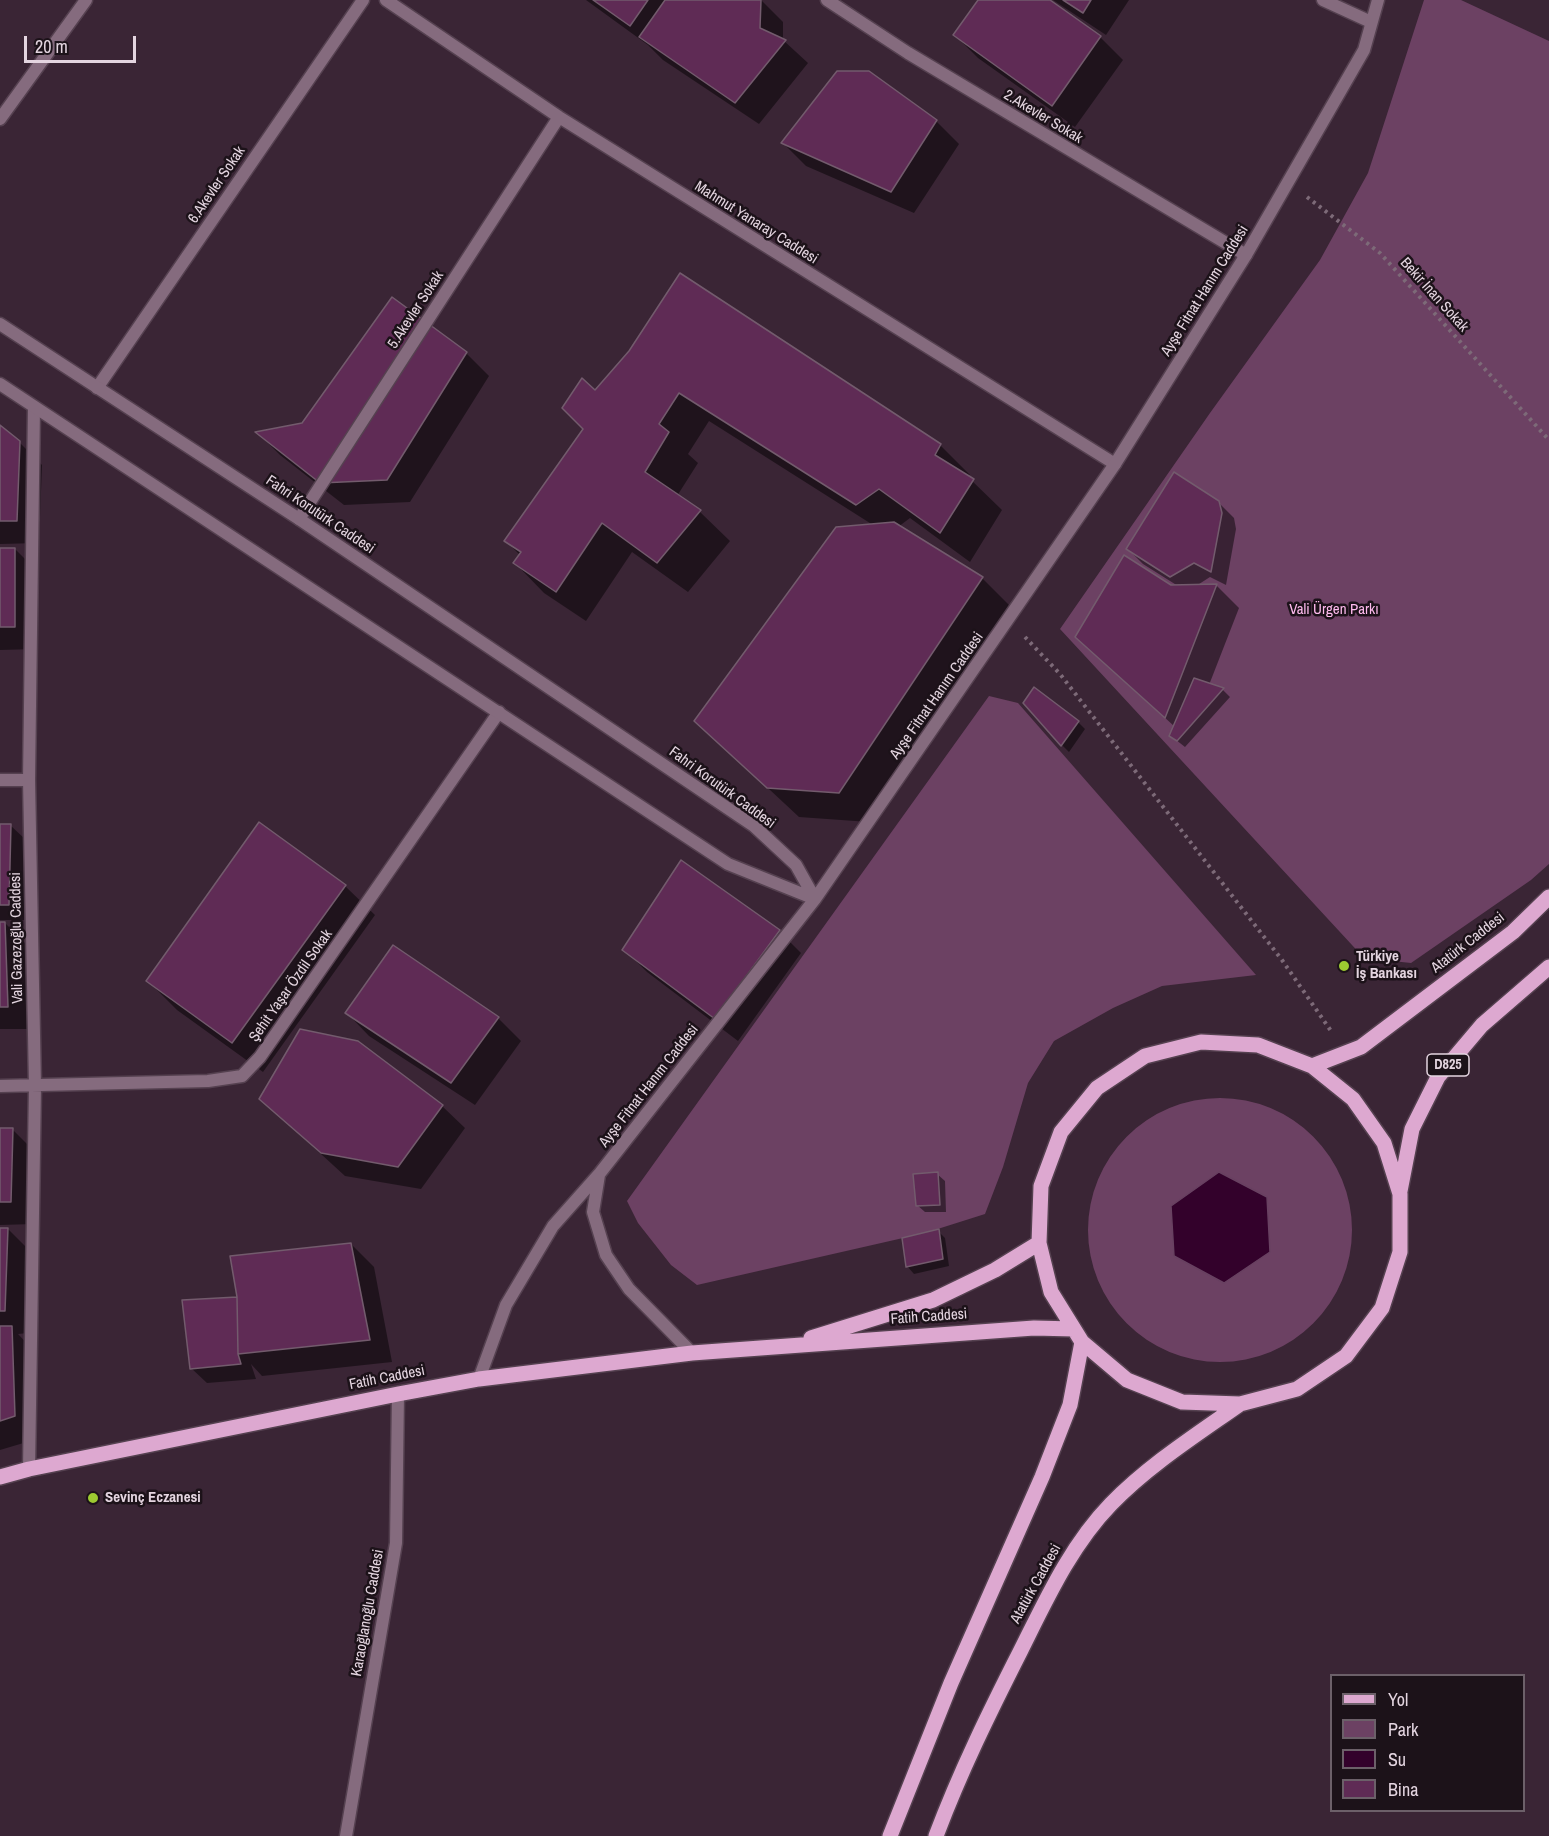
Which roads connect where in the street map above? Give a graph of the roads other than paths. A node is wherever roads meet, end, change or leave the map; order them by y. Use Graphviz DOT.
graph roads {
  1 [pos="86,0"];
  2 [pos="363,0"];
  3 [pos="386,0"];
  4 [pos="827,0"];
  5 [pos="1323,0"];
  6 [pos="1378,0"];
  7 [pos="1371,22"];
  8 [pos="559,117"];
  9 [pos="0,119"];
  10 [pos="1246,255"];
  11 [pos="0,324"];
  12 [pos="0,384"];
  13 [pos="97,388"];
  14 [pos="34,407"];
  15 [pos="1115,464"];
  16 [pos="299,519"];
  17 [pos="499,712"];
  18 [pos="0,780"];
  19 [pos="29,780"];
  20 [pos="1549,897"];
  21 [pos="815,899"];
  22 [pos="1549,968"];
  23 [pos="1312,1066"];
  24 [pos="0,1086"];
  25 [pos="35,1086"];
  26 [pos="600,1173"];
  27 [pos="1400,1194"];
  28 [pos="1039,1243"];
  29 [pos="1074,1329"];
  30 [pos="1082,1342"];
  31 [pos="786,1346"];
  32 [pos="692,1353"];
  33 [pos="479,1380"];
  34 [pos="398,1394"];
  35 [pos="1240,1404"];
  36 [pos="29,1469"];
  37 [pos="0,1477"];
  38 [pos="345,1836"];
  39 [pos="890,1836"];
  40 [pos="936,1836"];
  1 -- 9 [label="street"];
  2 -- 13 [label="street, 6.Akevler Sokak"];
  3 -- 8 [label="street, Mahmut Yanaray Caddesi"];
  4 -- 10 [label="street, 2.Akevler Sokak"];
  5 -- 7 [label="street"];
  6 -- 7 [label="street, Ayşe Fitnat Hanım Caddesi"];
  7 -- 10 [label="street, Ayşe Fitnat Hanım Caddesi"];
  8 -- 15 [label="street, Mahmut Yanaray Caddesi"];
  8 -- 16 [label="street, 5.Akevler Sokak"];
  10 -- 15 [label="street, Ayşe Fitnat Hanım Caddesi"];
  11 -- 13 [label="street, Fahri Korutürk Caddesi"];
  12 -- 14 [label="street"];
  13 -- 16 [label="street, Fahri Korutürk Caddesi"];
  14 -- 17 [label="street"];
  14 -- 19 [label="street, Vali Gazezoğlu Caddesi"];
  15 -- 21 [label="street, Ayşe Fitnat Hanım Caddesi"];
  16 -- 21 [label="street, Fahri Korutürk Caddesi"];
  17 -- 21 [label="street"];
  17 -- 25 [label="street, Şehit Yaşar Özdil Sokak"];
  18 -- 19 [label="street"];
  19 -- 25 [label="street, Vali Gazezoğlu Caddesi"];
  20 -- 23 [label="main road, Atatürk Caddesi"];
  21 -- 26 [label="street, Ayşe Fitnat Hanım Caddesi"];
  22 -- 27 [label="main road, Atatürk Caddesi / D825"];
  23 -- 27 [label="main road, Atatürk Caddesi"];
  23 -- 28 [label="main road, Atatürk Caddesi"];
  24 -- 25 [label="street, Şehit Yaşar Özdil Sokak"];
  25 -- 36 [label="street, Vali Gazezoğlu Caddesi"];
  26 -- 32 [label="street"];
  26 -- 33 [label="street, Ayşe Fitnat Hanım Caddesi"];
  27 -- 35 [label="main road, Atatürk Caddesi"];
  28 -- 29 [label="main road, Atatürk Caddesi"];
  28 -- 31 [label="main road, Fatih Caddesi"];
  29 -- 30 [label="main road, Atatürk Caddesi"];
  29 -- 31 [label="main road, Fatih Caddesi"];
  30 -- 35 [label="main road, Atatürk Caddesi"];
  30 -- 39 [label="main road"];
  31 -- 32 [label="main road, Fatih Caddesi"];
  32 -- 33 [label="main road, Fatih Caddesi"];
  33 -- 34 [label="main road, Fatih Caddesi"];
  34 -- 36 [label="main road, Fatih Caddesi"];
  34 -- 38 [label="street, Karaoğlanoğlu Caddesi"];
  35 -- 40 [label="main road, Atatürk Caddesi"];
  36 -- 37 [label="main road, Fatih Caddesi"];
}
